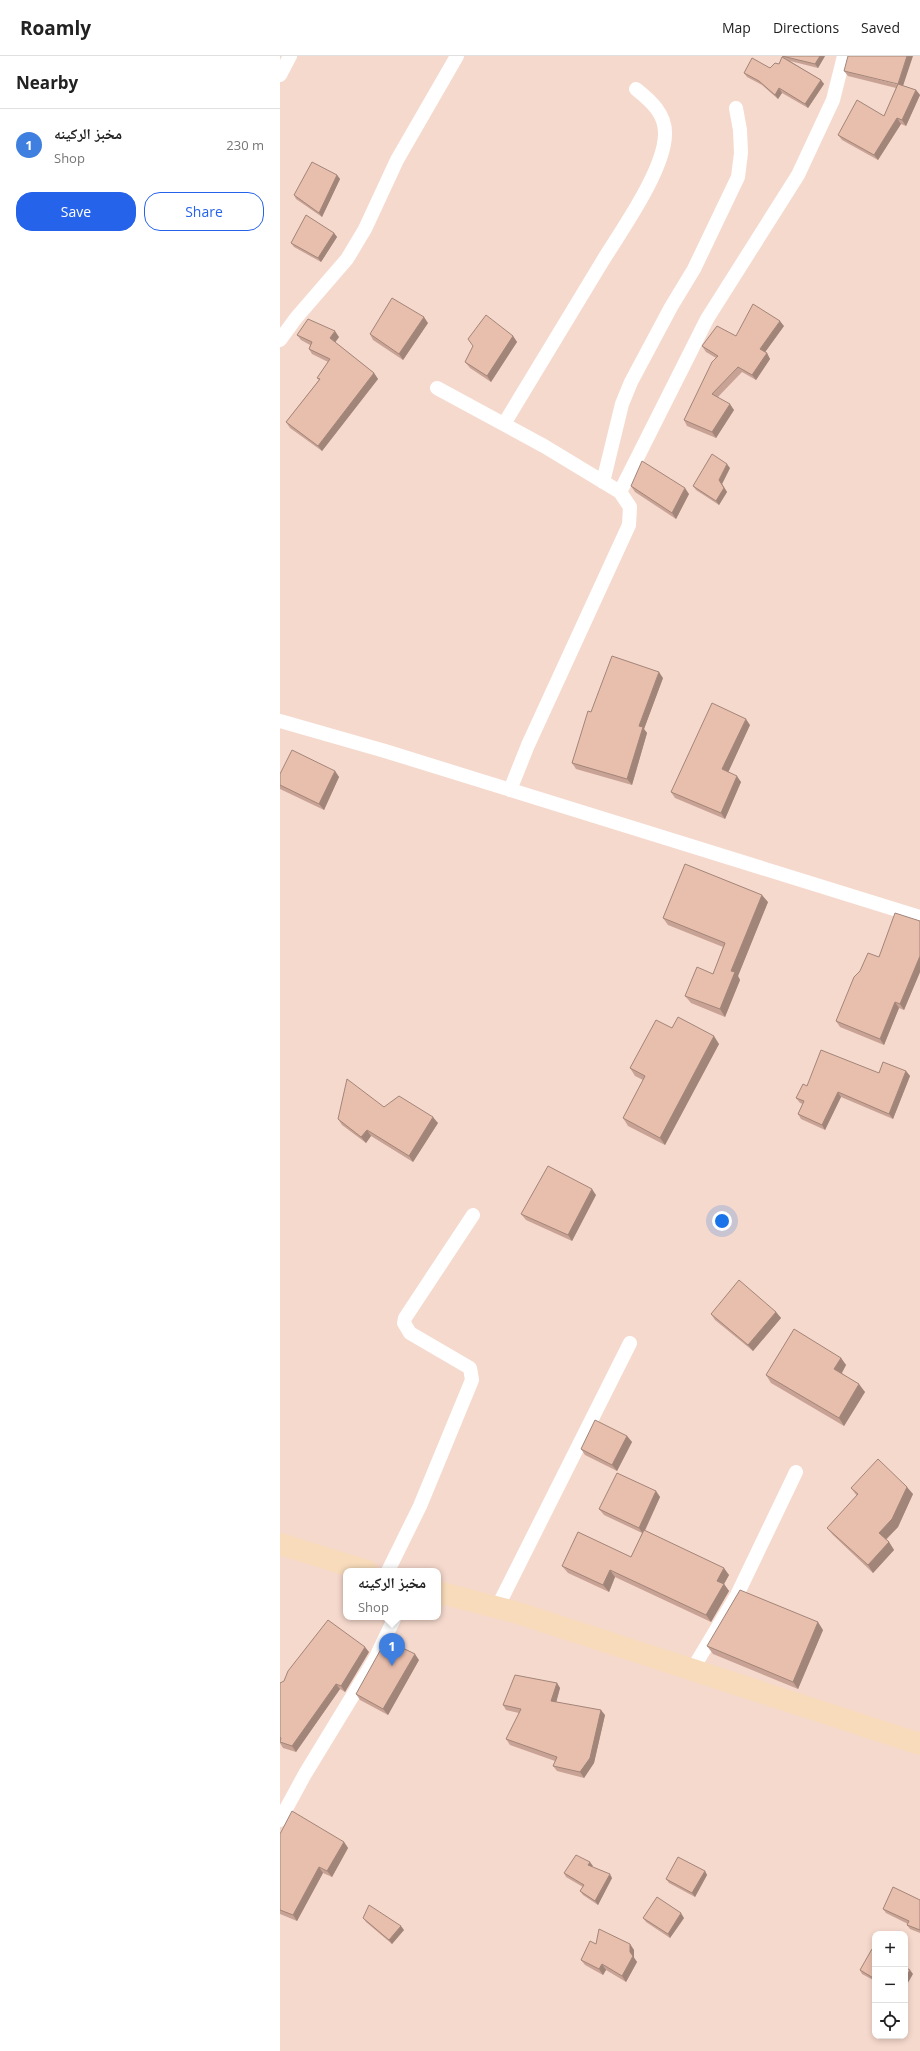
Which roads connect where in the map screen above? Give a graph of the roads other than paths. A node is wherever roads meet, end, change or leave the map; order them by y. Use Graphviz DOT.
graph roads {
  1 [pos="290,56"];
  2 [pos="457,56"];
  3 [pos="844,56"];
  4 [pos="280,75"];
  5 [pos="636,88"];
  6 [pos="736,108"];
  7 [pos="280,340"];
  8 [pos="437,388"];
  9 [pos="504,424"];
  10 [pos="603,482"];
  11 [pos="620,492"];
  12 [pos="280,721"];
  13 [pos="510,790"];
  14 [pos="920,916"];
  15 [pos="473,1215"];
  16 [pos="630,1343"];
  17 [pos="796,1472"];
  18 [pos="280,1544"];
  19 [pos="357,1568"];
  20 [pos="389,1568"];
  21 [pos="441,1593"];
  22 [pos="497,1608"];
  23 [pos="394,1620"];
  24 [pos="692,1670"];
  25 [pos="920,1744"];
  26 [pos="280,1820"];
  1 -- 4 [label="street"];
  2 -- 7 [label="street"];
  3 -- 11 [label="street"];
  5 -- 9 [label="street"];
  6 -- 10 [label="street"];
  8 -- 9 [label="street"];
  9 -- 10 [label="street"];
  10 -- 11 [label="street"];
  11 -- 13 [label="street"];
  12 -- 13 [label="street"];
  13 -- 14 [label="street"];
  15 -- 20 [label="street"];
  16 -- 22 [label="street"];
  17 -- 24 [label="street"];
  18 -- 19 [label="main road"];
  21 -- 22 [label="main road"];
  22 -- 24 [label="main road"];
  23 -- 26 [label="street"];
  24 -- 25 [label="main road"];
}
